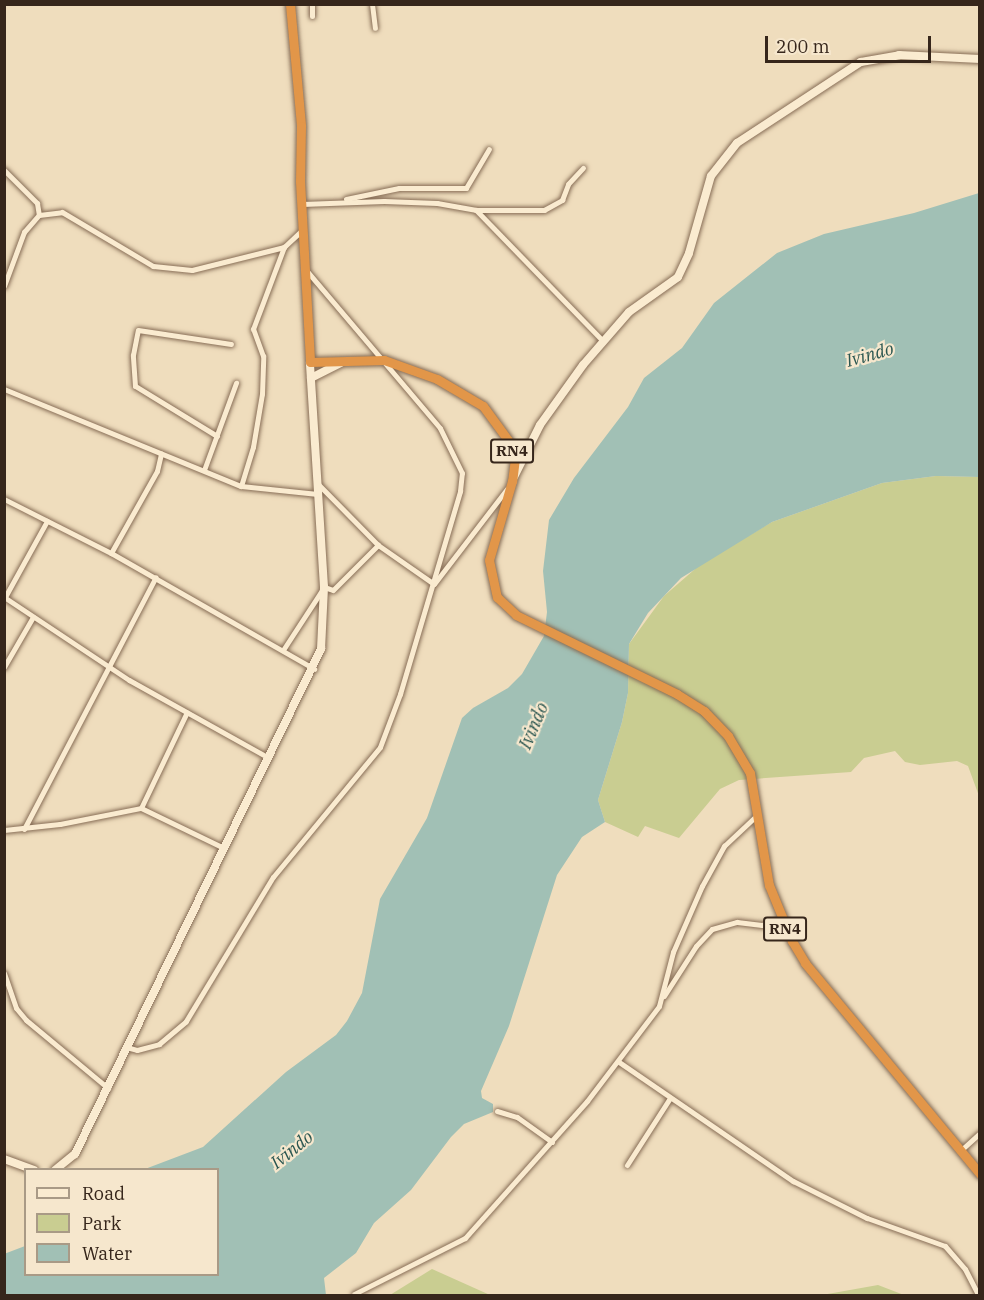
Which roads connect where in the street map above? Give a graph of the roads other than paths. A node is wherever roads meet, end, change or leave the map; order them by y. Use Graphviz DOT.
graph roads {
  1 [pos="290,4"];
  2 [pos="312,4"];
  3 [pos="372,4"];
  4 [pos="312,16"];
  5 [pos="375,28"];
  6 [pos="980,59"];
  7 [pos="489,149"];
  8 [pos="584,168"];
  9 [pos="4,170"];
  10 [pos="333,202"];
  11 [pos="302,204"];
  12 [pos="476,210"];
  13 [pos="39,215"];
  14 [pos="303,229"];
  15 [pos="284,247"];
  16 [pos="306,270"];
  17 [pos="4,286"];
  18 [pos="603,341"];
  19 [pos="231,344"];
  20 [pos="384,360"];
  21 [pos="310,362"];
  22 [pos="341,363"];
  23 [pos="311,378"];
  24 [pos="236,383"];
  25 [pos="4,389"];
  26 [pos="218,436"];
  27 [pos="161,453"];
  28 [pos="204,471"];
  29 [pos="512,481"];
  30 [pos="316,482"];
  31 [pos="241,486"];
  32 [pos="318,494"];
  33 [pos="4,499"];
  34 [pos="47,521"];
  35 [pos="378,545"];
  36 [pos="111,553"];
  37 [pos="156,578"];
  38 [pos="434,584"];
  39 [pos="324,587"];
  40 [pos="5,597"];
  41 [pos="33,617"];
  42 [pos="284,651"];
  43 [pos="4,667"];
  44 [pos="109,667"];
  45 [pos="314,669"];
  46 [pos="187,712"];
  47 [pos="269,758"];
  48 [pos="141,808"];
  49 [pos="758,814"];
  50 [pos="24,829"];
  51 [pos="4,830"];
  52 [pos="224,848"];
  53 [pos="781,920"];
  54 [pos="4,973"];
  55 [pos="659,1006"];
  56 [pos="124,1047"];
  57 [pos="619,1062"];
  58 [pos="108,1088"];
  59 [pos="670,1098"];
  60 [pos="497,1111"];
  61 [pos="980,1133"];
  62 [pos="552,1142"];
  63 [pos="960,1151"];
  64 [pos="4,1159"];
  65 [pos="627,1165"];
  66 [pos="29,1168"];
  67 [pos="58,1168"];
  68 [pos="980,1174"];
  69 [pos="354,1294"];
  70 [pos="979,1296"];
  1 -- 11 [label="highway"];
  2 -- 4 [label="street"];
  3 -- 5 [label="street"];
  6 -- 18 [label="street"];
  7 -- 10 [label="street"];
  8 -- 12 [label="street"];
  9 -- 13 [label="street"];
  10 -- 11 [label="street"];
  10 -- 12 [label="street"];
  11 -- 14 [label="highway"];
  12 -- 18 [label="street"];
  13 -- 15 [label="street"];
  13 -- 17 [label="street"];
  14 -- 15 [label="street"];
  14 -- 16 [label="highway"];
  15 -- 31 [label="street"];
  16 -- 20 [label="street"];
  16 -- 21 [label="highway"];
  18 -- 29 [label="street"];
  19 -- 26 [label="street"];
  20 -- 22 [label="highway, RN4"];
  20 -- 29 [label="highway, RN4"];
  20 -- 38 [label="street"];
  21 -- 22 [label="highway, RN4"];
  21 -- 23 [label="street"];
  22 -- 23 [label="street"];
  23 -- 30 [label="street"];
  24 -- 26 [label="street"];
  25 -- 27 [label="street"];
  26 -- 28 [label="street"];
  27 -- 28 [label="street"];
  27 -- 36 [label="street"];
  28 -- 31 [label="street"];
  29 -- 38 [label="street"];
  29 -- 49 [label="highway, RN4"];
  30 -- 32 [label="street"];
  30 -- 35 [label="street"];
  31 -- 32 [label="street"];
  32 -- 39 [label="street"];
  33 -- 34 [label="street"];
  34 -- 36 [label="street"];
  34 -- 40 [label="street"];
  35 -- 38 [label="street"];
  35 -- 39 [label="street"];
  36 -- 37 [label="street"];
  37 -- 42 [label="street"];
  37 -- 44 [label="street"];
  38 -- 56 [label="street"];
  39 -- 42 [label="street"];
  39 -- 45 [label="street"];
  40 -- 41 [label="street"];
  41 -- 43 [label="street"];
  41 -- 44 [label="street"];
  42 -- 45 [label="street"];
  44 -- 46 [label="street"];
  44 -- 50 [label="street"];
  45 -- 47 [label="street"];
  46 -- 47 [label="street"];
  46 -- 48 [label="street"];
  47 -- 52 [label="street"];
  48 -- 50 [label="street"];
  48 -- 52 [label="street"];
  49 -- 53 [label="highway, RN4"];
  49 -- 55 [label="street"];
  50 -- 51 [label="street"];
  52 -- 56 [label="street"];
  53 -- 55 [label="street"];
  53 -- 63 [label="highway, RN4"];
  54 -- 58 [label="street"];
  55 -- 57 [label="street"];
  56 -- 58 [label="street"];
  57 -- 59 [label="street"];
  57 -- 62 [label="street"];
  58 -- 67 [label="street"];
  59 -- 65 [label="street"];
  59 -- 70 [label="street"];
  60 -- 62 [label="street"];
  61 -- 63 [label="street"];
  62 -- 69 [label="street"];
  63 -- 68 [label="highway, RN4"];
  64 -- 66 [label="street"];
}
